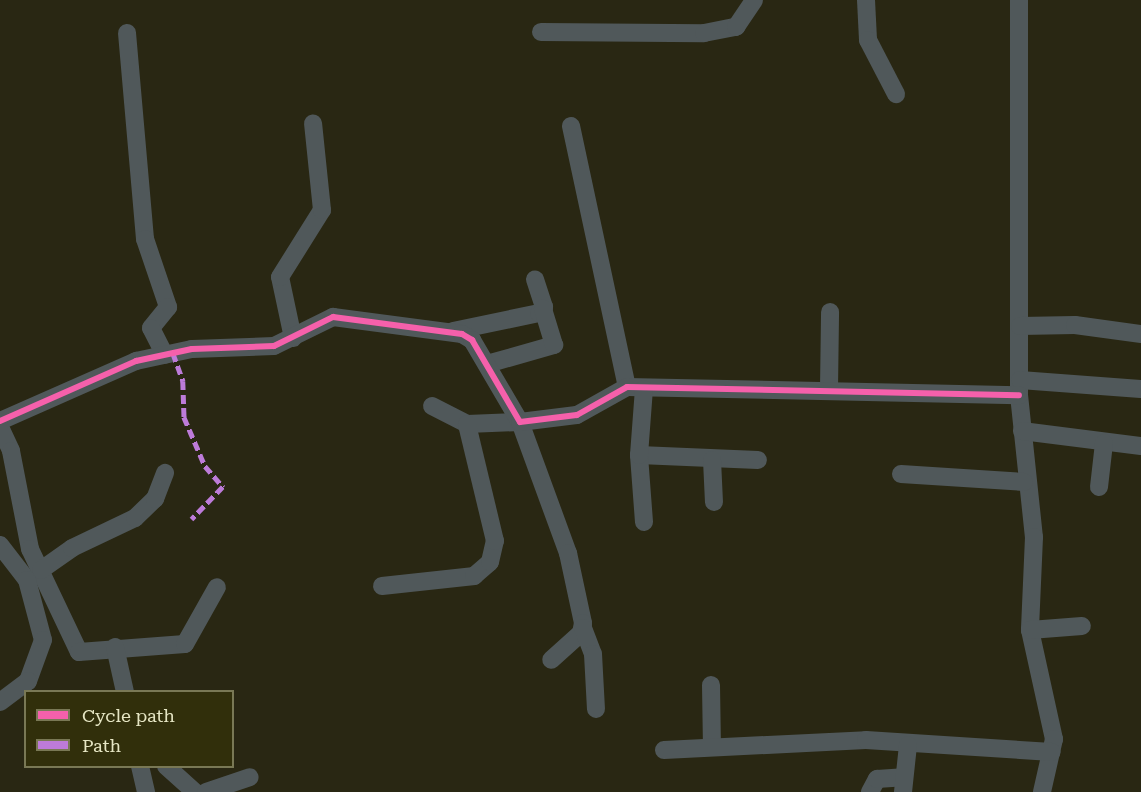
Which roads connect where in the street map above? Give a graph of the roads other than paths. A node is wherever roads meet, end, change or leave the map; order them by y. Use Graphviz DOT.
graph roads {
  1 [pos="754,0"];
  2 [pos="866,0"];
  3 [pos="1019,0"];
  4 [pos="541,32"];
  5 [pos="127,33"];
  6 [pos="896,94"];
  7 [pos="313,123"];
  8 [pos="571,126"];
  9 [pos="534,279"];
  10 [pos="543,309"];
  11 [pos="830,312"];
  12 [pos="1020,326"];
  13 [pos="453,331"];
  14 [pos="1141,334"];
  15 [pos="293,338"];
  16 [pos="165,355"];
  17 [pos="487,364"];
  18 [pos="635,388"];
  19 [pos="829,388"];
  20 [pos="1019,388"];
  21 [pos="1141,389"];
  22 [pos="432,406"];
  23 [pos="0,421"];
  24 [pos="520,422"];
  25 [pos="467,424"];
  26 [pos="0,427"];
  27 [pos="1022,431"];
  28 [pos="1104,443"];
  29 [pos="1141,446"];
  30 [pos="639,455"];
  31 [pos="712,460"];
  32 [pos="758,460"];
  33 [pos="165,473"];
  34 [pos="902,474"];
  35 [pos="1024,482"];
  36 [pos="1099,487"];
  37 [pos="714,502"];
  38 [pos="644,522"];
  39 [pos="0,546"];
  40 [pos="41,570"];
  41 [pos="382,586"];
  42 [pos="217,587"];
  43 [pos="1082,626"];
  44 [pos="584,628"];
  45 [pos="1030,630"];
  46 [pos="115,647"];
  47 [pos="551,660"];
  48 [pos="711,685"];
  49 [pos="125,690"];
  50 [pos="0,702"];
  51 [pos="596,709"];
  52 [pos="908,745"];
  53 [pos="712,746"];
  54 [pos="664,750"];
  55 [pos="1052,752"];
  56 [pos="140,768"];
  57 [pos="168,768"];
  58 [pos="250,777"];
  59 [pos="903,784"];
  60 [pos="146,792"];
  61 [pos="195,792"];
  62 [pos="206,792"];
  63 [pos="870,792"];
  64 [pos="1042,792"];
  1 -- 4 [label="street"];
  2 -- 6 [label="street"];
  3 -- 12 [label="street"];
  5 -- 16 [label="street"];
  7 -- 15 [label="street"];
  8 -- 18 [label="street"];
  9 -- 10 [label="street"];
  10 -- 13 [label="street"];
  10 -- 17 [label="street"];
  11 -- 19 [label="street"];
  12 -- 14 [label="street"];
  12 -- 20 [label="street"];
  13 -- 15 [label="street"];
  13 -- 17 [label="street"];
  15 -- 16 [label="street"];
  16 -- 23 [label="street"];
  17 -- 24 [label="street"];
  18 -- 19 [label="street"];
  18 -- 24 [label="street"];
  18 -- 30 [label="street"];
  19 -- 20 [label="street"];
  20 -- 21 [label="street"];
  20 -- 27 [label="street"];
  22 -- 25 [label="street"];
  24 -- 25 [label="street"];
  24 -- 44 [label="street"];
  25 -- 41 [label="street"];
  26 -- 40 [label="street"];
  27 -- 28 [label="street"];
  27 -- 35 [label="street"];
  28 -- 29 [label="street"];
  28 -- 36 [label="street"];
  30 -- 31 [label="street"];
  30 -- 38 [label="street"];
  31 -- 32 [label="street"];
  31 -- 37 [label="street"];
  33 -- 40 [label="street"];
  34 -- 35 [label="street"];
  35 -- 45 [label="street"];
  39 -- 50 [label="street"];
  40 -- 46 [label="street"];
  42 -- 46 [label="street"];
  43 -- 45 [label="street"];
  44 -- 47 [label="street"];
  44 -- 51 [label="street"];
  45 -- 55 [label="street"];
  46 -- 49 [label="street"];
  48 -- 53 [label="street"];
  52 -- 53 [label="street"];
  52 -- 55 [label="street"];
  52 -- 59 [label="street"];
  53 -- 54 [label="street"];
  55 -- 64 [label="street"];
  56 -- 60 [label="street"];
  57 -- 61 [label="street"];
  58 -- 62 [label="street"];
  59 -- 63 [label="street"];
}
